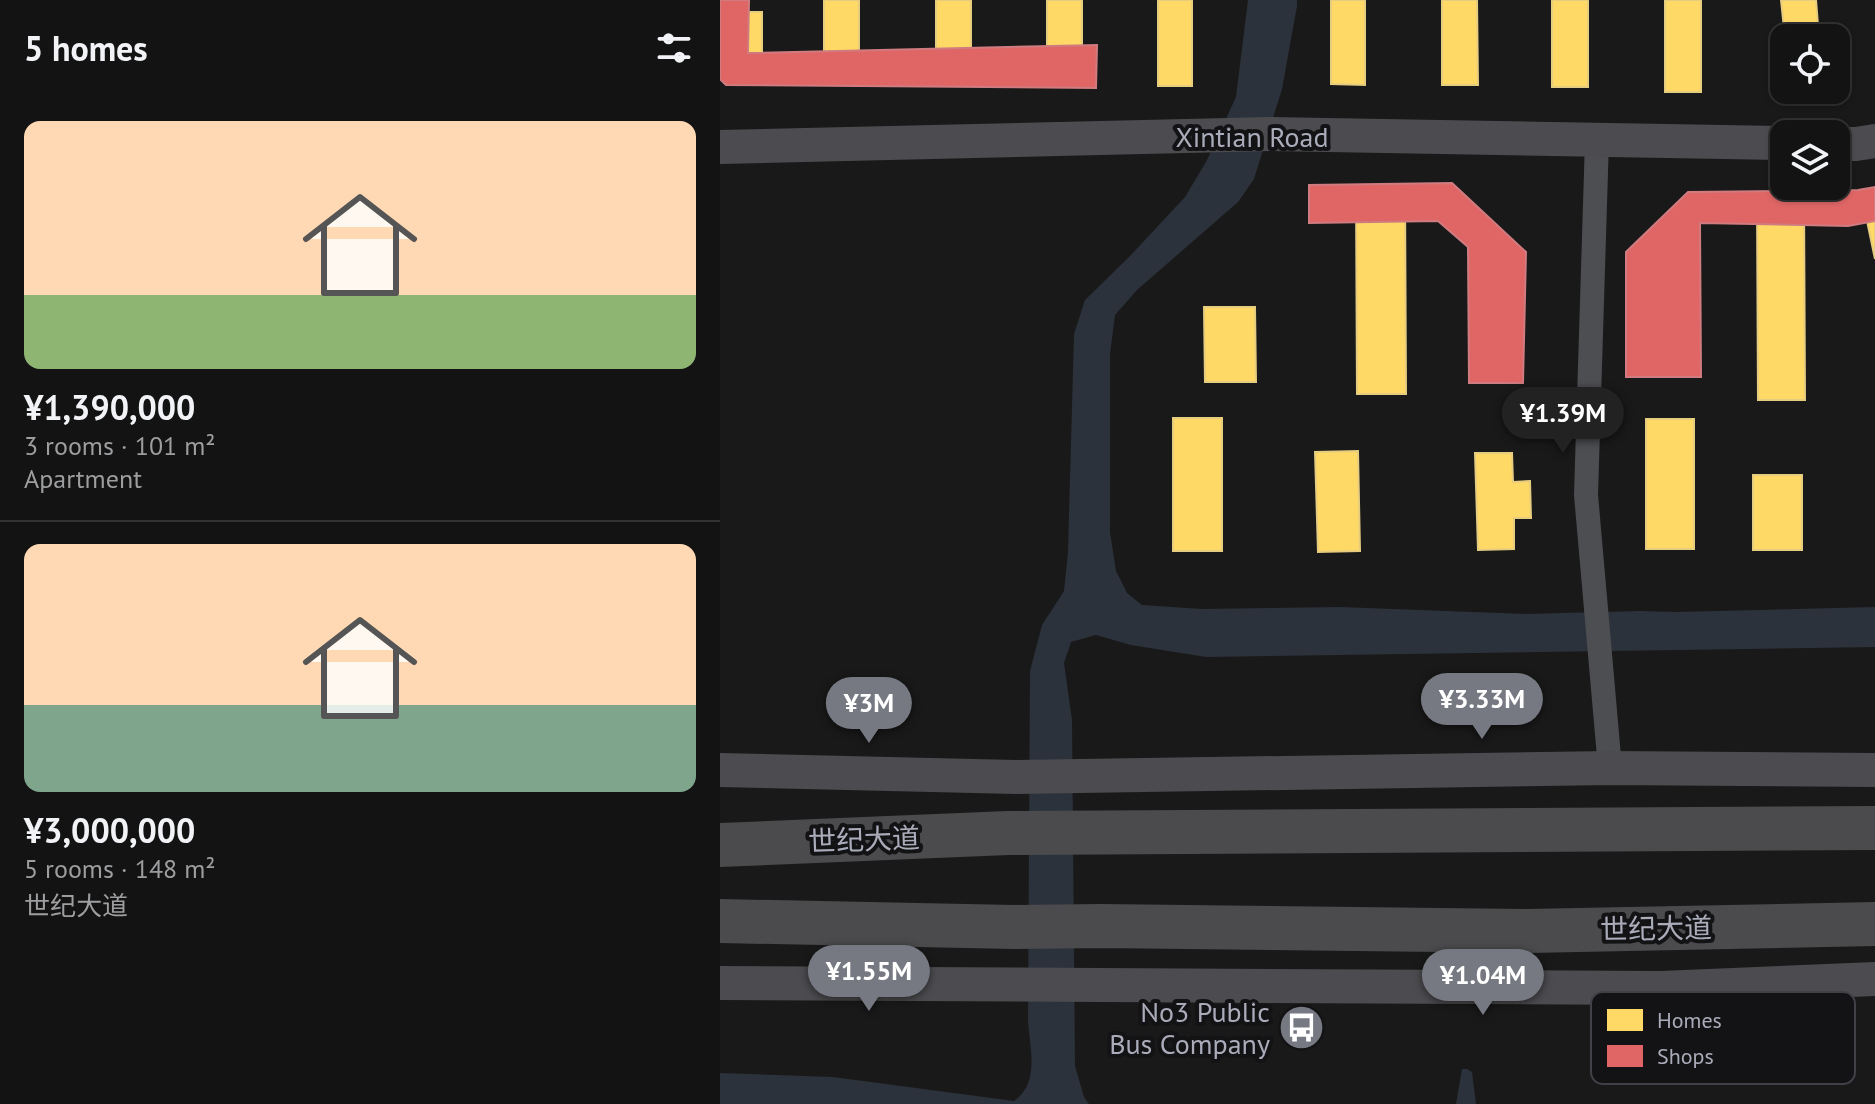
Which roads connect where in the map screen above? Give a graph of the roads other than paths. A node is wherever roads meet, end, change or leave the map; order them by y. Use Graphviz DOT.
graph roads {
  1 [pos="1597,140"];
  2 [pos="1875,141"];
  3 [pos="1770,143"];
  4 [pos="1850,144"];
  5 [pos="720,147"];
  6 [pos="1610,768"];
  7 [pos="720,770"];
  8 [pos="1875,770"];
  9 [pos="1875,828"];
  10 [pos="720,845"];
  11 [pos="720,921"];
  12 [pos="1875,924"];
  13 [pos="1875,979"];
  14 [pos="720,983"];
  1 -- 3 [label="main road, Xintian Road"];
  1 -- 5 [label="main road, Xintian Road"];
  1 -- 6 [label="street"];
  2 -- 4 [label="main road"];
  6 -- 7 [label="main road"];
  6 -- 8 [label="main road"];
  9 -- 10 [label="highway, 世纪大道"];
  11 -- 12 [label="highway, 世纪大道"];
  13 -- 14 [label="main road"];
}
